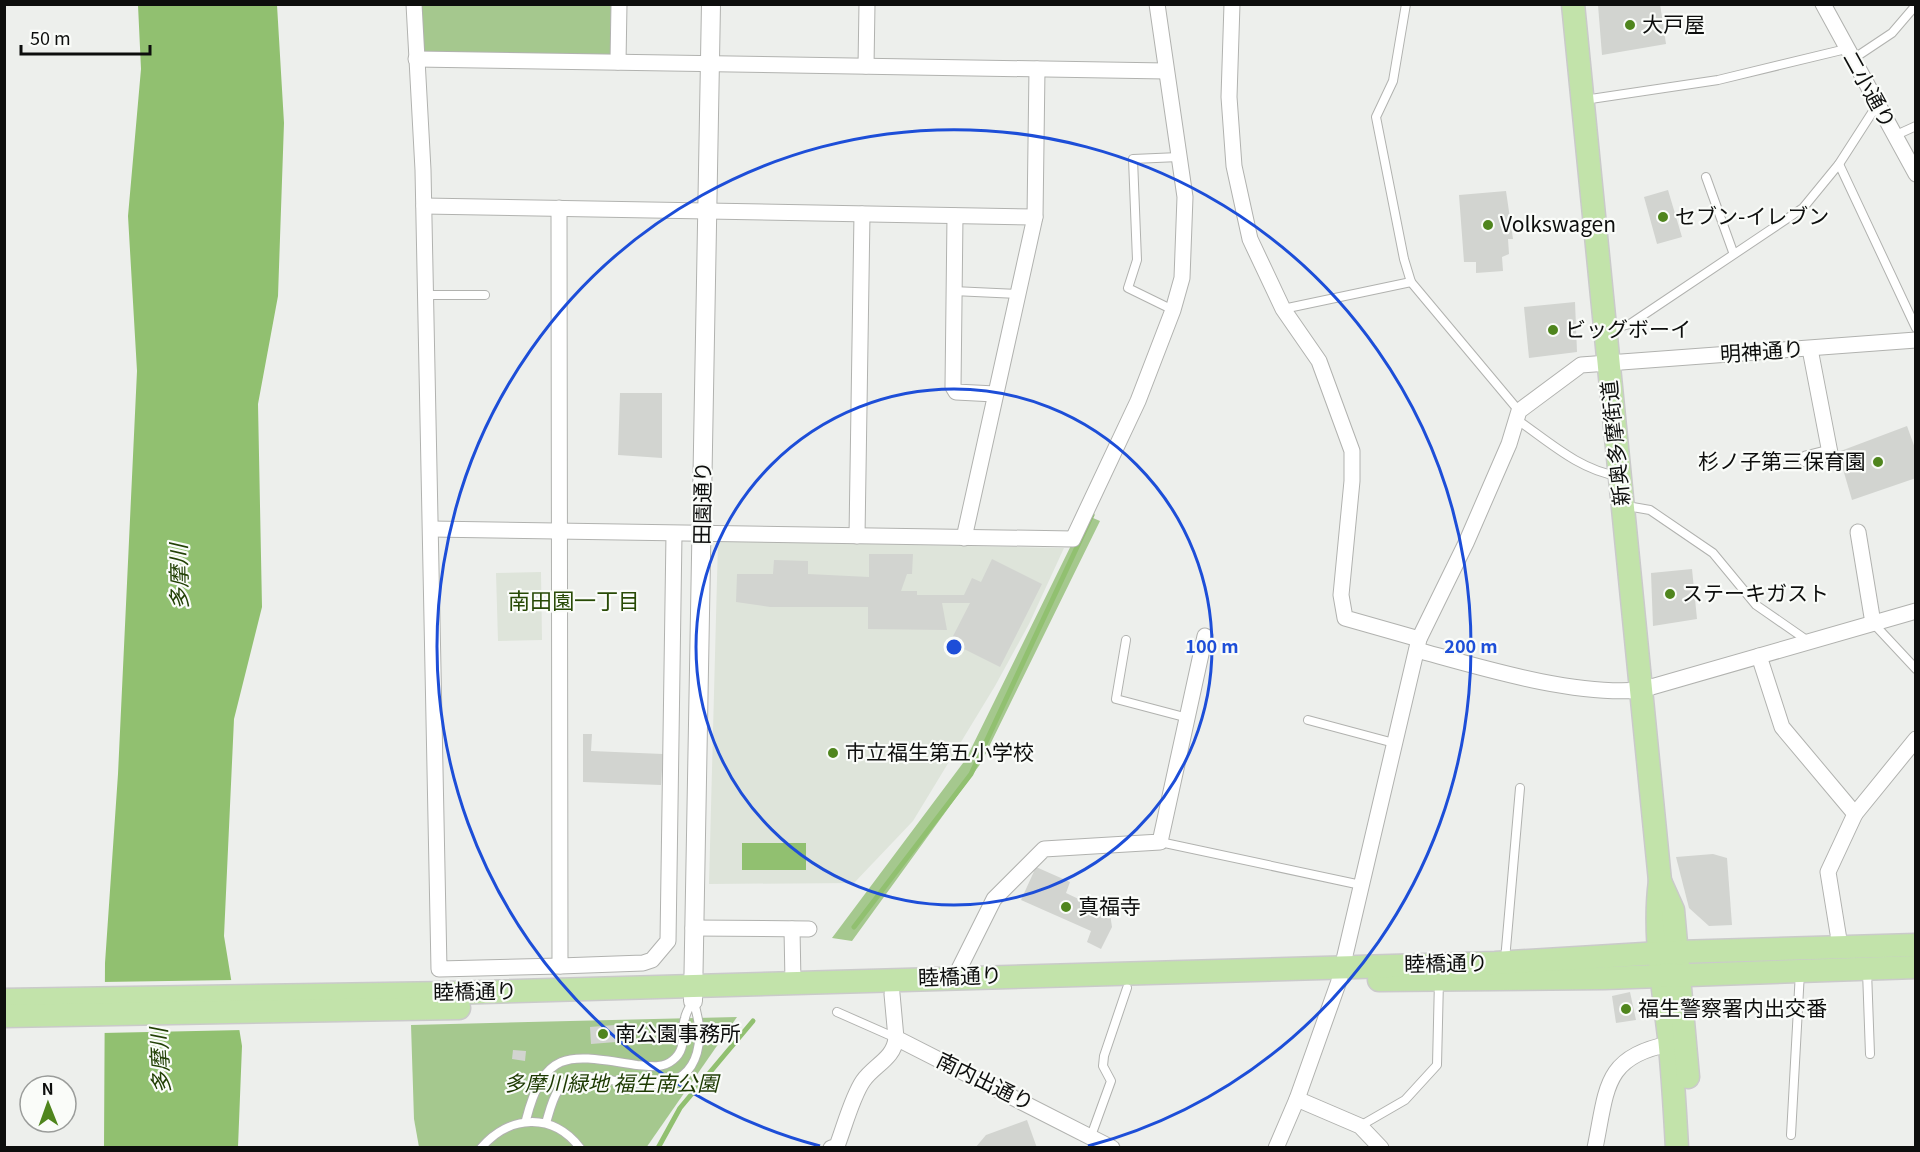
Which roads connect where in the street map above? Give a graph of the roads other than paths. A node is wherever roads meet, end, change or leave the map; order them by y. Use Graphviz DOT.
graph roads {
  1 [pos="414,4"];
  2 [pos="619,4"];
  3 [pos="711,4"];
  4 [pos="867,4"];
  5 [pos="1157,4"];
  6 [pos="1232,4"];
  7 [pos="1406,4"];
  8 [pos="1573,4"];
  9 [pos="1823,4"];
  10 [pos="1916,5"];
  11 [pos="1849,54"];
  12 [pos="416,59"];
  13 [pos="618,62"];
  14 [pos="710,64"];
  15 [pos="866,66"];
  16 [pos="1037,69"];
  17 [pos="1166,71"];
  18 [pos="1582,100"];
  19 [pos="1877,105"];
  20 [pos="1916,126"];
  21 [pos="1894,136"];
  22 [pos="1181,157"];
  23 [pos="1839,164"];
  24 [pos="1916,174"];
  25 [pos="1706,177"];
  26 [pos="424,206"];
  27 [pos="559,208"];
  28 [pos="708,211"];
  29 [pos="862,214"];
  30 [pos="955,216"];
  31 [pos="1035,217"];
  32 [pos="1734,252"];
  33 [pos="1411,282"];
  34 [pos="953,291"];
  35 [pos="1019,294"];
  36 [pos="427,295"];
  37 [pos="485,296"];
  38 [pos="1282,309"];
  39 [pos="1173,310"];
  40 [pos="1916,328"];
  41 [pos="1605,331"];
  42 [pos="1916,340"];
  43 [pos="1810,349"];
  44 [pos="1608,363"];
  45 [pos="995,394"];
  46 [pos="1517,415"];
  47 [pos="1806,459"];
  48 [pos="1620,476"];
  49 [pos="1622,505"];
  50 [pos="431,529"];
  51 [pos="560,531"];
  52 [pos="1858,532"];
  53 [pos="674,534"];
  54 [pos="702,535"];
  55 [pos="858,536"];
  56 [pos="964,538"];
  57 [pos="1916,611"];
  58 [pos="1873,624"];
  59 [pos="1205,636"];
  60 [pos="1126,640"];
  61 [pos="1810,642"];
  62 [pos="1418,645"];
  63 [pos="1759,656"];
  64 [pos="1916,669"];
  65 [pos="1641,690"];
  66 [pos="1188,718"];
  67 [pos="1308,720"];
  68 [pos="1916,739"];
  69 [pos="1394,743"];
  70 [pos="1520,788"];
  71 [pos="1855,814"];
  72 [pos="1160,842"];
  73 [pos="1361,885"];
  74 [pos="693,928"];
  75 [pos="792,929"];
  76 [pos="809,929"];
  77 [pos="1916,945"];
  78 [pos="1840,946"];
  79 [pos="1669,963"];
  80 [pos="560,966"];
  81 [pos="1916,967"];
  82 [pos="1867,970"];
  83 [pos="1504,971"];
  84 [pos="1800,971"];
  85 [pos="1341,974"];
  86 [pos="955,977"];
  87 [pos="1438,979"];
  88 [pos="793,982"];
  89 [pos="1127,988"];
  90 [pos="693,993"];
  91 [pos="892,994"];
  92 [pos="4,1000"];
  93 [pos="397,1002"];
  94 [pos="837,1012"];
  95 [pos="4,1016"];
  96 [pos="896,1038"];
  97 [pos="1670,1044"];
  98 [pos="1870,1054"];
  99 [pos="1297,1099"];
  100 [pos="526,1120"];
  101 [pos="546,1123"];
  102 [pos="1360,1126"];
  103 [pos="1791,1135"];
  104 [pos="1091,1136"];
  105 [pos="481,1148"];
  106 [pos="580,1148"];
  107 [pos="831,1148"];
  108 [pos="1112,1148"];
  109 [pos="1276,1148"];
  110 [pos="1381,1148"];
  111 [pos="1596,1148"];
  112 [pos="1677,1148"];
  113 [pos="1692,1148"];
  1 -- 12 [label="street"];
  2 -- 13 [label="street"];
  3 -- 14 [label="street, 田園通り"];
  4 -- 15 [label="street"];
  5 -- 17 [label="street"];
  6 -- 38 [label="street"];
  7 -- 33 [label="lane"];
  8 -- 18 [label="main road, 新奥多摩街道"];
  9 -- 11 [label="street, 二小通り"];
  10 -- 11 [label="lane"];
  11 -- 18 [label="lane"];
  11 -- 19 [label="street, 二小通り"];
  12 -- 13 [label="street"];
  12 -- 26 [label="street"];
  13 -- 14 [label="street"];
  14 -- 15 [label="street"];
  14 -- 28 [label="street, 田園通り"];
  15 -- 16 [label="street"];
  16 -- 17 [label="street"];
  16 -- 31 [label="street"];
  17 -- 22 [label="street"];
  18 -- 41 [label="main road, 新奥多摩街道"];
  19 -- 21 [label="street, 二小通り"];
  19 -- 23 [label="lane"];
  20 -- 21 [label="lane"];
  21 -- 24 [label="street, 二小通り"];
  22 -- 39 [label="street"];
  22 -- 39 [label="lane"];
  23 -- 32 [label="lane"];
  23 -- 40 [label="lane"];
  25 -- 32 [label="lane"];
  26 -- 27 [label="street"];
  26 -- 36 [label="street"];
  27 -- 28 [label="street"];
  27 -- 51 [label="street"];
  28 -- 29 [label="street"];
  28 -- 54 [label="street, 田園通り"];
  29 -- 30 [label="street"];
  29 -- 55 [label="street"];
  30 -- 31 [label="street"];
  30 -- 34 [label="street"];
  31 -- 35 [label="street"];
  32 -- 41 [label="lane"];
  33 -- 38 [label="lane"];
  33 -- 46 [label="lane"];
  34 -- 35 [label="lane"];
  34 -- 45 [label="street"];
  35 -- 45 [label="street"];
  36 -- 37 [label="lane"];
  36 -- 50 [label="street"];
  38 -- 62 [label="street"];
  39 -- 56 [label="street"];
  41 -- 44 [label="main road, 新奥多摩街道"];
  42 -- 43 [label="street, 明神通り"];
  43 -- 44 [label="street, 明神通り"];
  43 -- 47 [label="street"];
  44 -- 46 [label="street, 明神通り"];
  44 -- 48 [label="main road, 新奥多摩街道"];
  45 -- 56 [label="street"];
  46 -- 48 [label="lane"];
  46 -- 62 [label="street"];
  48 -- 49 [label="main road, 新奥多摩街道"];
  49 -- 61 [label="lane"];
  49 -- 65 [label="main road, 新奥多摩街道"];
  50 -- 51 [label="street"];
  50 -- 80 [label="street"];
  51 -- 53 [label="street"];
  51 -- 80 [label="street"];
  52 -- 58 [label="street"];
  53 -- 54 [label="street"];
  53 -- 80 [label="street"];
  54 -- 55 [label="street"];
  54 -- 74 [label="street, 田園通り"];
  55 -- 56 [label="street"];
  57 -- 58 [label="street"];
  58 -- 61 [label="street"];
  58 -- 64 [label="lane"];
  59 -- 66 [label="street"];
  60 -- 66 [label="lane"];
  61 -- 63 [label="street"];
  62 -- 65 [label="street"];
  62 -- 69 [label="street"];
  63 -- 65 [label="street"];
  63 -- 71 [label="street"];
  65 -- 79 [label="main road, 新奥多摩街道"];
  66 -- 72 [label="street"];
  67 -- 69 [label="lane"];
  68 -- 71 [label="street"];
  69 -- 73 [label="street"];
  70 -- 83 [label="lane"];
  71 -- 78 [label="street"];
  72 -- 73 [label="lane"];
  72 -- 86 [label="street"];
  73 -- 85 [label="street"];
  74 -- 75 [label="street"];
  74 -- 90 [label="street, 田園通り"];
  75 -- 76 [label="street"];
  75 -- 88 [label="street"];
  77 -- 78 [label="main road, 睦橋通り"];
  78 -- 79 [label="main road, 睦橋通り"];
  79 -- 83 [label="main road, 睦橋通り"];
  79 -- 84 [label="main road, 睦橋通り"];
  79 -- 97 [label="main road, 新奥多摩街道"];
  79 -- 113 [label="main road, 新奥多摩街道"];
  81 -- 82 [label="main road, 睦橋通り"];
  82 -- 84 [label="main road, 睦橋通り"];
  82 -- 98 [label="lane"];
  83 -- 85 [label="main road, 睦橋通り"];
  83 -- 87 [label="main road, 睦橋通り"];
  84 -- 103 [label="lane"];
  85 -- 86 [label="main road, 睦橋通り"];
  85 -- 87 [label="main road, 睦橋通り"];
  85 -- 89 [label="main road, 睦橋通り"];
  85 -- 99 [label="street"];
  86 -- 88 [label="main road, 睦橋通り"];
  87 -- 102 [label="lane"];
  88 -- 90 [label="main road, 睦橋通り"];
  89 -- 91 [label="main road, 睦橋通り"];
  89 -- 104 [label="lane"];
  90 -- 91 [label="main road, 睦橋通り"];
  90 -- 93 [label="main road, 睦橋通り"];
  90 -- 100 [label="lane"];
  90 -- 101 [label="lane"];
  91 -- 96 [label="street"];
  92 -- 93 [label="main road, 睦橋通り"];
  93 -- 95 [label="main road, 睦橋通り"];
  94 -- 96 [label="lane"];
  96 -- 104 [label="street, 南内出通り"];
  96 -- 107 [label="street"];
  97 -- 111 [label="street"];
  97 -- 112 [label="main road, 新奥多摩街道"];
  99 -- 102 [label="street"];
  99 -- 109 [label="street"];
  100 -- 101 [label="lane"];
  100 -- 105 [label="lane"];
  101 -- 106 [label="lane"];
  102 -- 110 [label="street"];
  104 -- 108 [label="street, 南内出通り"];
}
